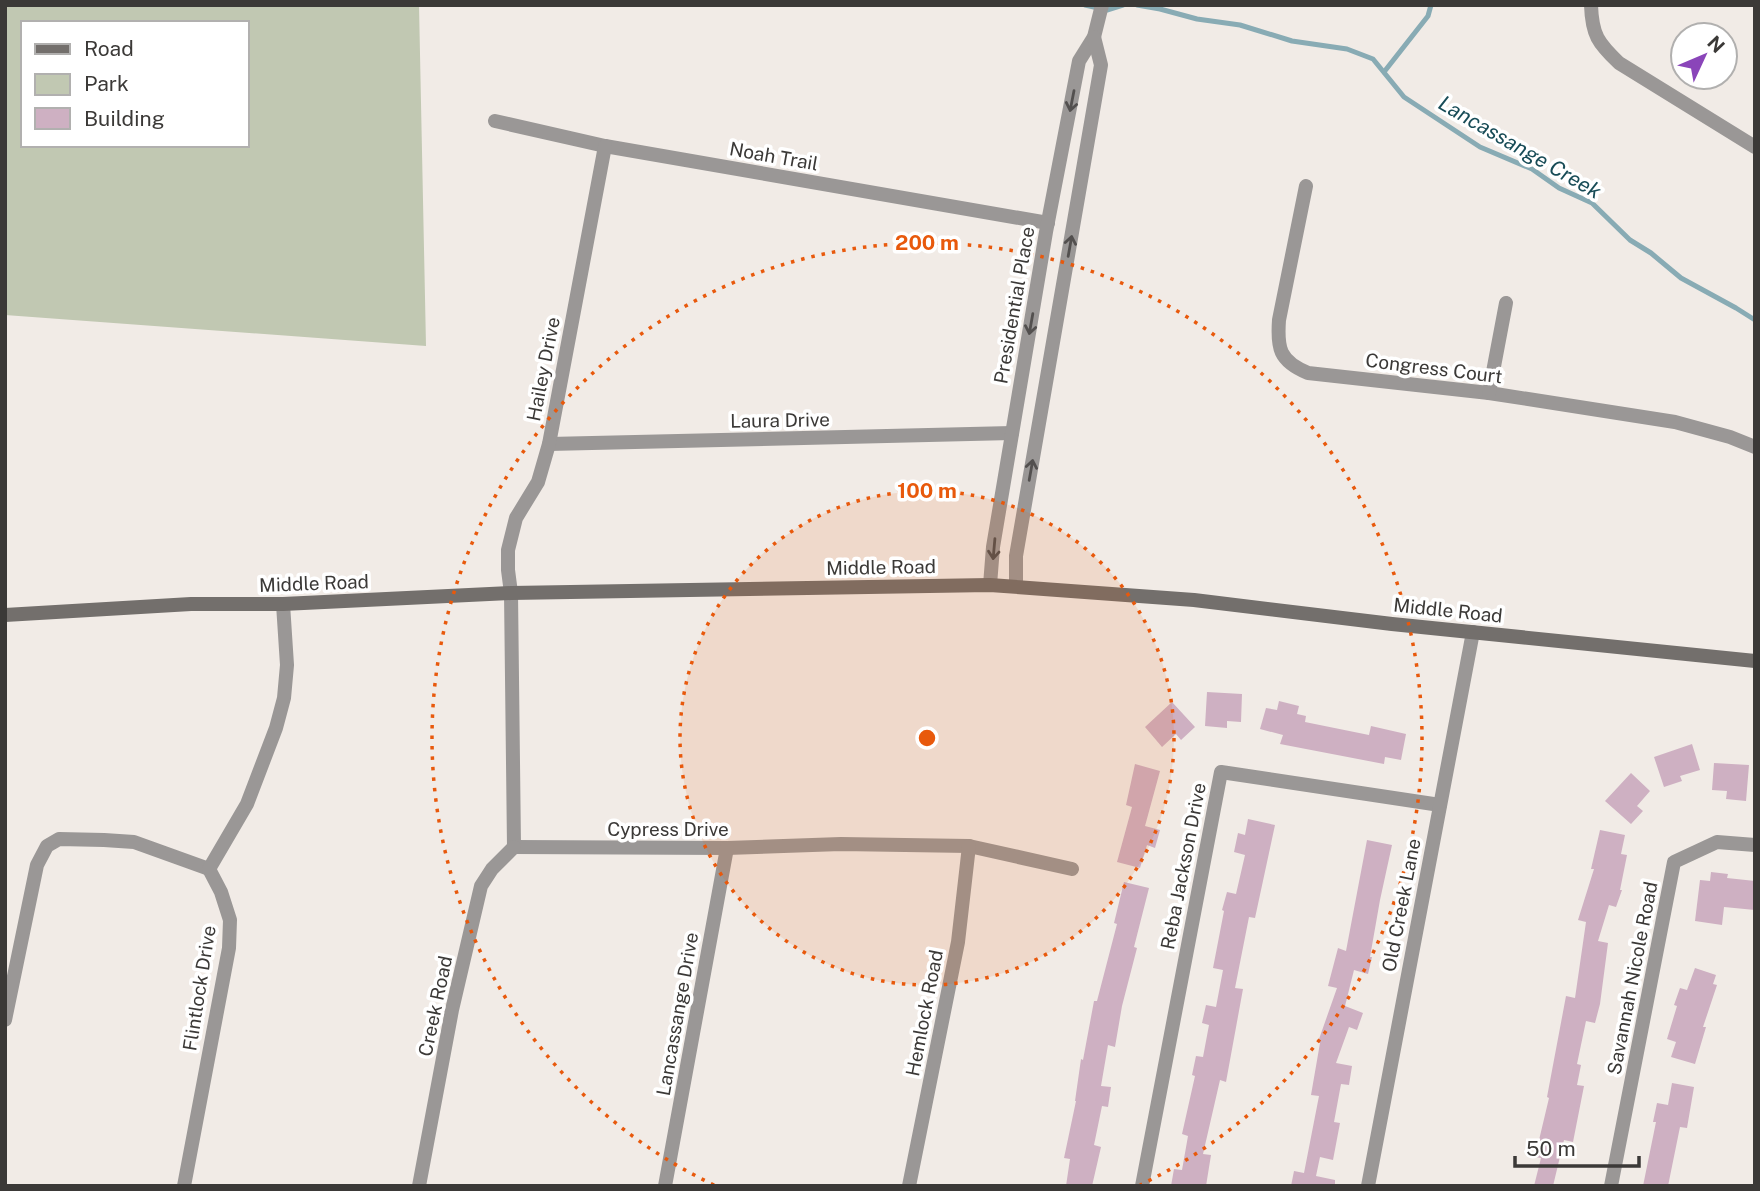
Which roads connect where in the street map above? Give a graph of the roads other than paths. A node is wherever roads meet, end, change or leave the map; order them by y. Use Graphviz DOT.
graph roads {
  1 [pos="1591,11"];
  2 [pos="1100,13"];
  3 [pos="1094,37"];
  4 [pos="495,121"];
  5 [pos="605,146"];
  6 [pos="1755,148"];
  7 [pos="1306,186"];
  8 [pos="1048,223"];
  9 [pos="1506,303"];
  10 [pos="1489,393"];
  11 [pos="1012,433"];
  12 [pos="549,444"];
  13 [pos="1755,447"];
  14 [pos="990,585"];
  15 [pos="1016,586"];
  16 [pos="511,593"];
  17 [pos="283,604"];
  18 [pos="5,615"];
  19 [pos="1473,632"];
  20 [pos="1755,661"];
  21 [pos="1440,805"];
  22 [pos="1755,845"];
  23 [pos="970,846"];
  24 [pos="514,847"];
  25 [pos="727,848"];
  26 [pos="209,869"];
  27 [pos="1072,869"];
  28 [pos="5,1020"];
  29 [pos="184,1186"];
  30 [pos="419,1186"];
  31 [pos="665,1186"];
  32 [pos="909,1186"];
  33 [pos="1142,1186"];
  34 [pos="1368,1186"];
  35 [pos="1611,1186"];
  1 -- 6 [label="street"];
  2 -- 3 [label="street, Presidential Place"];
  3 -- 8 [label="street, Presidential Place, one-way"];
  15 -- 3 [label="street, Presidential Place, one-way"];
  4 -- 5 [label="street, Noah Trail"];
  5 -- 8 [label="street, Noah Trail"];
  5 -- 12 [label="street, Hailey Drive"];
  7 -- 10 [label="street, Congress Court"];
  8 -- 11 [label="street, Presidential Place, one-way"];
  9 -- 10 [label="street"];
  10 -- 13 [label="street, Congress Court"];
  11 -- 12 [label="street, Laura Drive"];
  11 -- 14 [label="street, Presidential Place, one-way"];
  12 -- 16 [label="street, Hailey Drive"];
  14 -- 15 [label="main road, Middle Road"];
  14 -- 16 [label="main road, Middle Road"];
  15 -- 19 [label="main road, Middle Road"];
  16 -- 17 [label="main road, Middle Road"];
  16 -- 24 [label="street"];
  17 -- 18 [label="main road, Middle Road"];
  17 -- 26 [label="street"];
  19 -- 20 [label="main road, Middle Road"];
  19 -- 21 [label="street, Old Creek Lane"];
  21 -- 33 [label="street, Reba Jackson Drive"];
  21 -- 34 [label="street, Old Creek Lane"];
  22 -- 35 [label="street, Savannah Nicole Road"];
  23 -- 25 [label="street, Cypress Drive"];
  23 -- 27 [label="street, Cypress Drive"];
  23 -- 32 [label="street, Hemlock Road"];
  24 -- 25 [label="street, Cypress Drive"];
  24 -- 30 [label="street, Creek Road"];
  25 -- 31 [label="street, Lancassange Drive"];
  26 -- 28 [label="street"];
  26 -- 29 [label="street, Flintlock Drive"];
}
